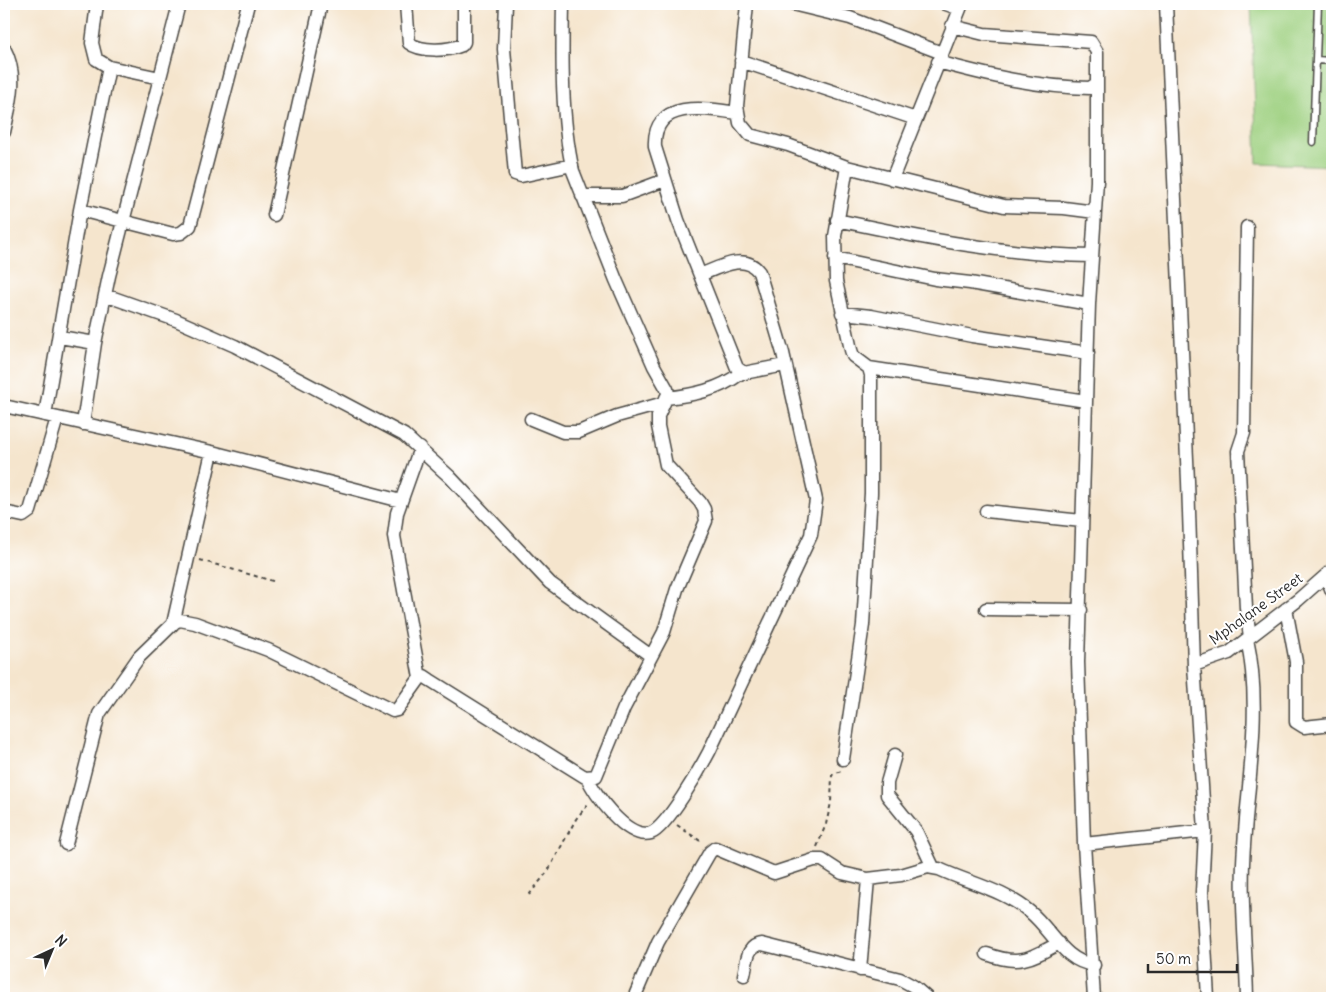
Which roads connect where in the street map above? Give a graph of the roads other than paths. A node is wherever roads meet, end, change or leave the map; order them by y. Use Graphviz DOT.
graph roads {
  1 [pos="97,4"];
  2 [pos="179,4"];
  3 [pos="248,4"];
  4 [pos="321,4"];
  5 [pos="406,4"];
  6 [pos="464,4"];
  7 [pos="506,4"];
  8 [pos="564,4"];
  9 [pos="747,4"];
  10 [pos="792,4"];
  11 [pos="946,4"];
  12 [pos="1166,4"];
  13 [pos="1318,4"];
  14 [pos="961,6"];
  15 [pos="952,26"];
  16 [pos="4,48"];
  17 [pos="940,57"];
  18 [pos="1316,60"];
  19 [pos="742,61"];
  20 [pos="1332,61"];
  21 [pos="109,67"];
  22 [pos="160,78"];
  23 [pos="1096,84"];
  24 [pos="737,113"];
  25 [pos="916,118"];
  26 [pos="4,132"];
  27 [pos="1313,142"];
  28 [pos="572,165"];
  29 [pos="847,167"];
  30 [pos="892,179"];
  31 [pos="664,180"];
  32 [pos="582,196"];
  33 [pos="80,210"];
  34 [pos="1095,212"];
  35 [pos="274,215"];
  36 [pos="837,220"];
  37 [pos="123,221"];
  38 [pos="1247,227"];
  39 [pos="1091,256"];
  40 [pos="835,258"];
  41 [pos="700,275"];
  42 [pos="105,295"];
  43 [pos="1089,304"];
  44 [pos="842,313"];
  45 [pos="60,337"];
  46 [pos="95,343"];
  47 [pos="1088,352"];
  48 [pos="785,365"];
  49 [pos="869,368"];
  50 [pos="741,372"];
  51 [pos="1086,400"];
  52 [pos="665,401"];
  53 [pos="4,406"];
  54 [pos="51,417"];
  55 [pos="532,419"];
  56 [pos="83,424"];
  57 [pos="420,448"];
  58 [pos="212,452"];
  59 [pos="401,501"];
  60 [pos="986,510"];
  61 [pos="4,512"];
  62 [pos="1082,521"];
  63 [pos="1329,573"];
  64 [pos="1332,591"];
  65 [pos="986,609"];
  66 [pos="1286,609"];
  67 [pos="1081,610"];
  68 [pos="173,624"];
  69 [pos="1248,638"];
  70 [pos="651,656"];
  71 [pos="1194,665"];
  72 [pos="420,678"];
  73 [pos="1332,724"];
  74 [pos="895,756"];
  75 [pos="843,759"];
  76 [pos="587,778"];
  77 [pos="1205,830"];
  78 [pos="66,844"];
  79 [pos="1084,844"];
  80 [pos="933,867"];
  81 [pos="868,879"];
  82 [pos="1059,943"];
  83 [pos="987,954"];
  84 [pos="1094,965"];
  85 [pos="860,970"];
  86 [pos="744,975"];
  87 [pos="634,998"];
  88 [pos="927,998"];
  89 [pos="1094,998"];
  90 [pos="1208,998"];
  91 [pos="1247,998"];
  1 -- 21 [label="street"];
  2 -- 22 [label="street"];
  3 -- 37 [label="street"];
  4 -- 35 [label="street"];
  5 -- 6 [label="street"];
  7 -- 28 [label="street"];
  8 -- 28 [label="street"];
  9 -- 19 [label="street"];
  10 -- 17 [label="street"];
  11 -- 14 [label="street"];
  12 -- 71 [label="street"];
  13 -- 18 [label="lane"];
  14 -- 15 [label="street"];
  15 -- 17 [label="street"];
  15 -- 23 [label="street"];
  16 -- 26 [label="street"];
  17 -- 23 [label="street"];
  17 -- 25 [label="street"];
  18 -- 20 [label="lane"];
  18 -- 27 [label="lane"];
  19 -- 24 [label="street"];
  19 -- 25 [label="street"];
  21 -- 22 [label="street"];
  21 -- 33 [label="street"];
  22 -- 37 [label="street"];
  23 -- 34 [label="street"];
  24 -- 29 [label="street"];
  24 -- 31 [label="street"];
  25 -- 30 [label="street"];
  28 -- 32 [label="street"];
  29 -- 30 [label="street"];
  29 -- 36 [label="street"];
  30 -- 34 [label="street"];
  31 -- 32 [label="street"];
  31 -- 41 [label="street"];
  32 -- 52 [label="street"];
  33 -- 37 [label="street"];
  33 -- 45 [label="street"];
  34 -- 39 [label="street"];
  36 -- 39 [label="street"];
  36 -- 40 [label="street"];
  37 -- 42 [label="street"];
  38 -- 69 [label="street"];
  39 -- 43 [label="street"];
  40 -- 43 [label="street"];
  40 -- 44 [label="street"];
  41 -- 48 [label="street"];
  41 -- 50 [label="street"];
  42 -- 46 [label="street"];
  42 -- 57 [label="street"];
  43 -- 47 [label="street"];
  44 -- 47 [label="street"];
  44 -- 49 [label="street"];
  45 -- 46 [label="street"];
  45 -- 54 [label="street"];
  46 -- 56 [label="street"];
  47 -- 51 [label="street"];
  48 -- 50 [label="street"];
  48 -- 76 [label="street"];
  49 -- 51 [label="street"];
  49 -- 75 [label="street"];
  50 -- 52 [label="street"];
  51 -- 62 [label="street"];
  52 -- 55 [label="street"];
  52 -- 70 [label="street"];
  53 -- 54 [label="street"];
  54 -- 56 [label="street"];
  54 -- 61 [label="street"];
  56 -- 58 [label="street"];
  57 -- 59 [label="street"];
  57 -- 70 [label="street"];
  58 -- 59 [label="street"];
  58 -- 68 [label="street"];
  59 -- 72 [label="street"];
  60 -- 62 [label="street"];
  62 -- 67 [label="street"];
  63 -- 64 [label="street"];
  63 -- 66 [label="street, Mphalane Street"];
  65 -- 67 [label="street"];
  66 -- 69 [label="street, Mphalane Street"];
  66 -- 73 [label="street"];
  67 -- 79 [label="street"];
  68 -- 72 [label="street"];
  68 -- 78 [label="street"];
  69 -- 71 [label="street, Mphalane Street"];
  69 -- 91 [label="street"];
  70 -- 76 [label="street"];
  71 -- 77 [label="street"];
  72 -- 76 [label="street"];
  74 -- 80 [label="street"];
  77 -- 79 [label="street"];
  77 -- 90 [label="street"];
  79 -- 84 [label="street"];
  80 -- 81 [label="street"];
  80 -- 82 [label="street"];
  81 -- 85 [label="street"];
  81 -- 87 [label="street"];
  82 -- 83 [label="street"];
  82 -- 84 [label="street"];
  84 -- 89 [label="street"];
  85 -- 86 [label="street"];
  85 -- 88 [label="street"];
}
